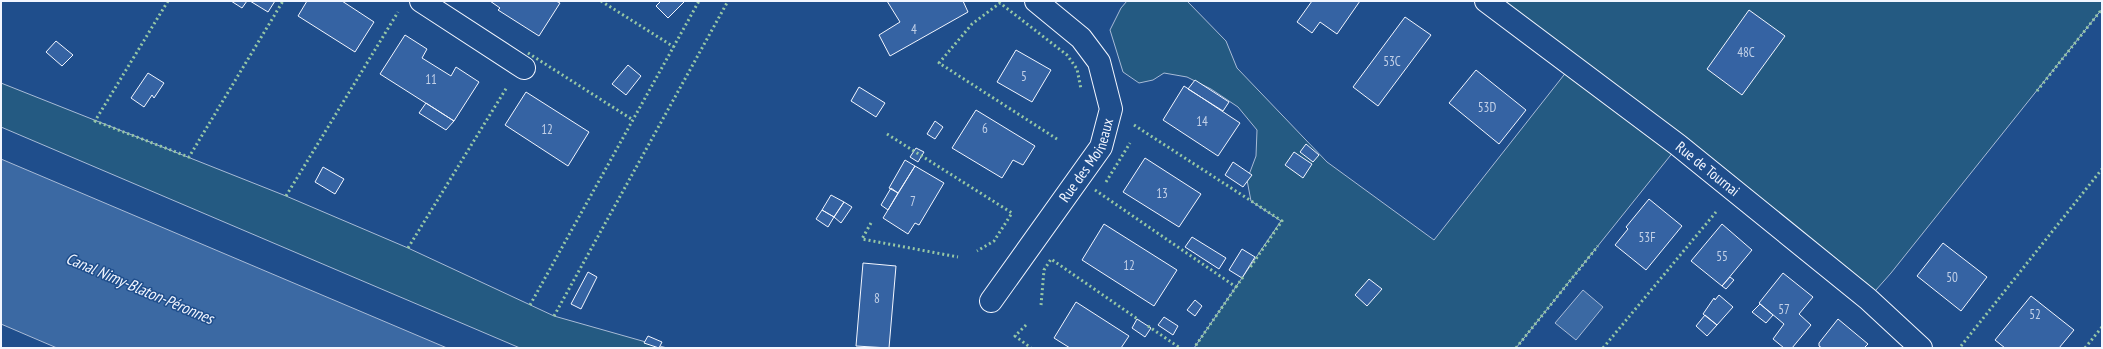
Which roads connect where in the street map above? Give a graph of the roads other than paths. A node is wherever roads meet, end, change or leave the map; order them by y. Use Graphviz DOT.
graph roads {
  1 [pos="1036,1"];
  2 [pos="1486,1"];
  3 [pos="424,2"];
  4 [pos="524,68"];
  5 [pos="991,301"];
  6 [pos="1921,348"];
  1 -- 5 [label="street, Rue des Moineaux"];
  2 -- 6 [label="street, Rue de Tournai"];
  3 -- 4 [label="street"];
}
